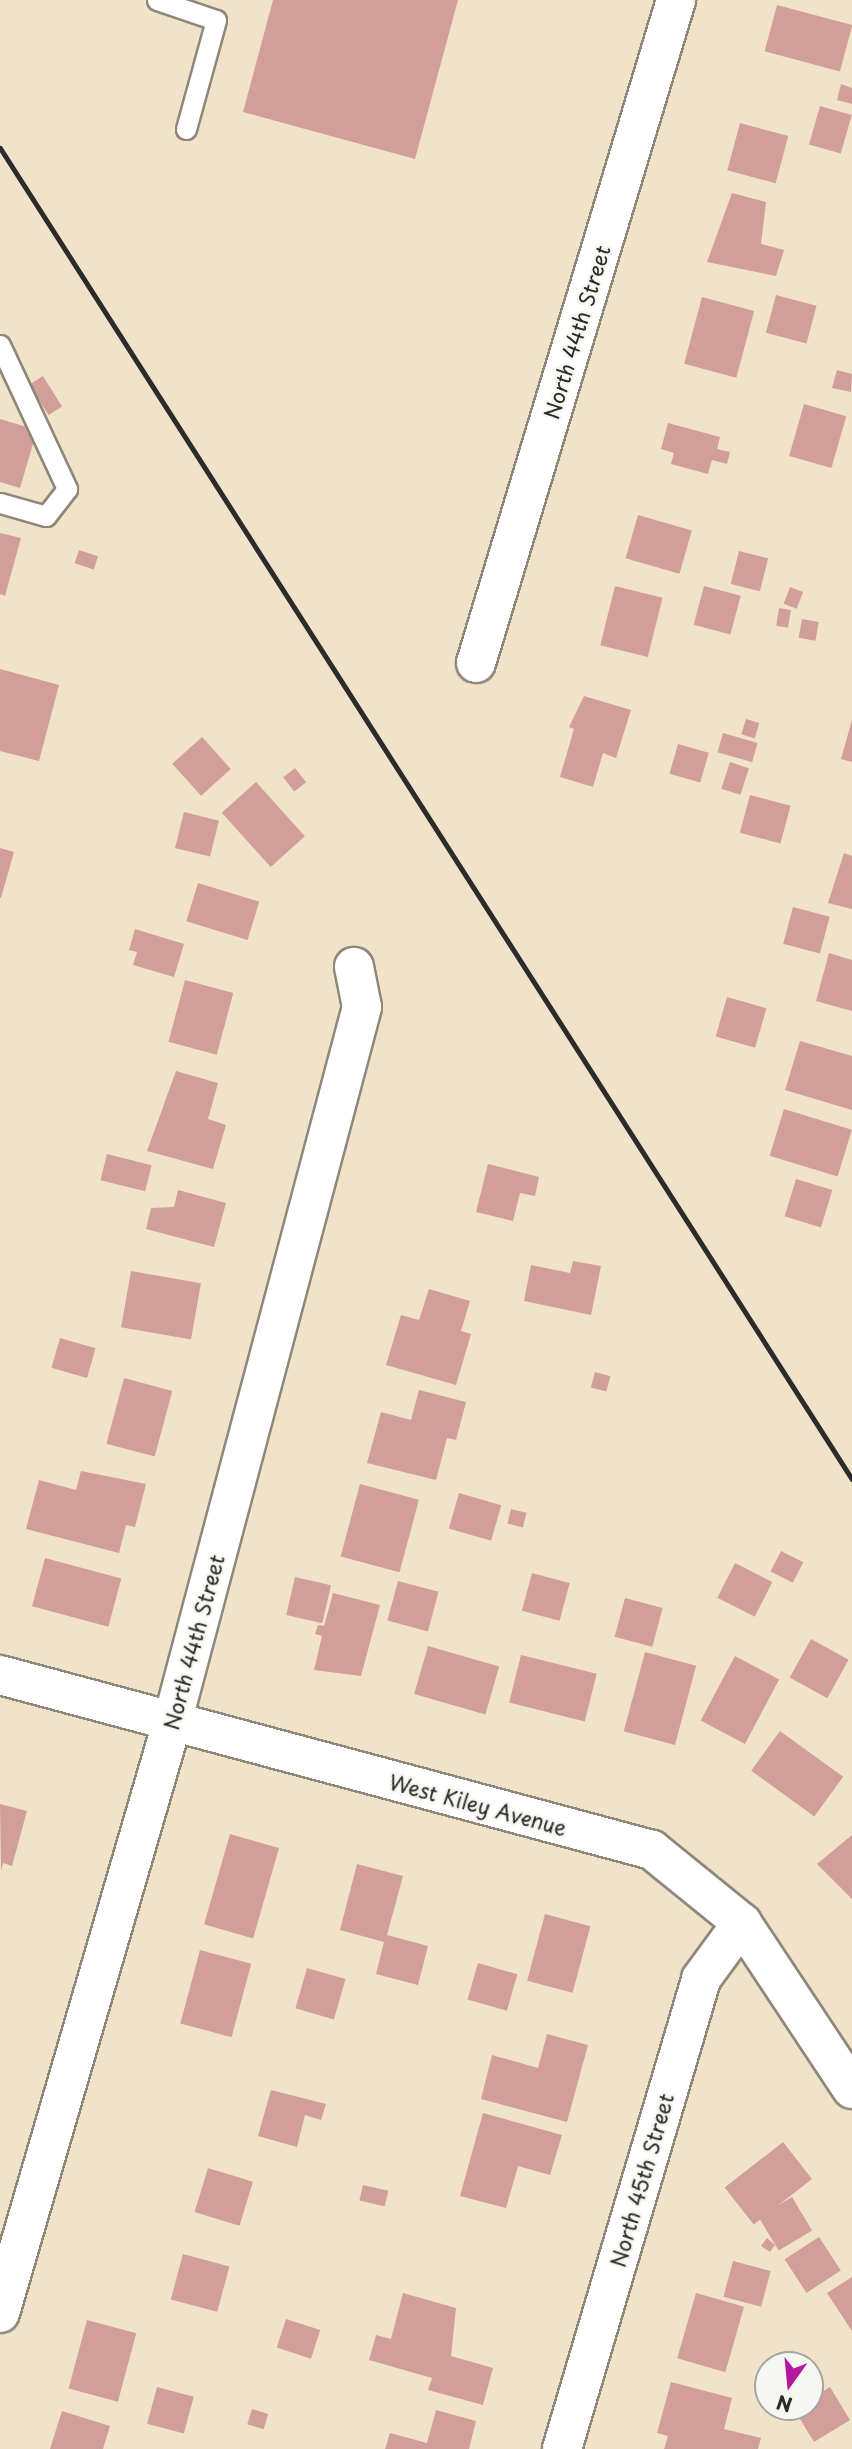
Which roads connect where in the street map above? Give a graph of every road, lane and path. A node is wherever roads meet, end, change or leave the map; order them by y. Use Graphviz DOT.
graph roads {
  1 [pos="157,0"];
  2 [pos="676,0"];
  3 [pos="186,129"];
  4 [pos="0,345"];
  5 [pos="0,503"];
  6 [pos="476,663"];
  7 [pos="354,967"];
  8 [pos="0,1675"];
  9 [pos="172,1723"];
  10 [pos="742,1923"];
  11 [pos="852,2090"];
  12 [pos="0,2313"];
  13 [pos="562,2449"];
  1 -- 3 [label="lane"];
  2 -- 6 [label="street, North 44th Street"];
  4 -- 5 [label="lane"];
  7 -- 9 [label="street, North 44th Street"];
  8 -- 9 [label="street, West Kiley Avenue"];
  9 -- 10 [label="street, West Kiley Avenue"];
  9 -- 12 [label="street, North 44th Street"];
  10 -- 11 [label="street, West Kiley Avenue"];
  10 -- 13 [label="street, North 45th Street"];
}
